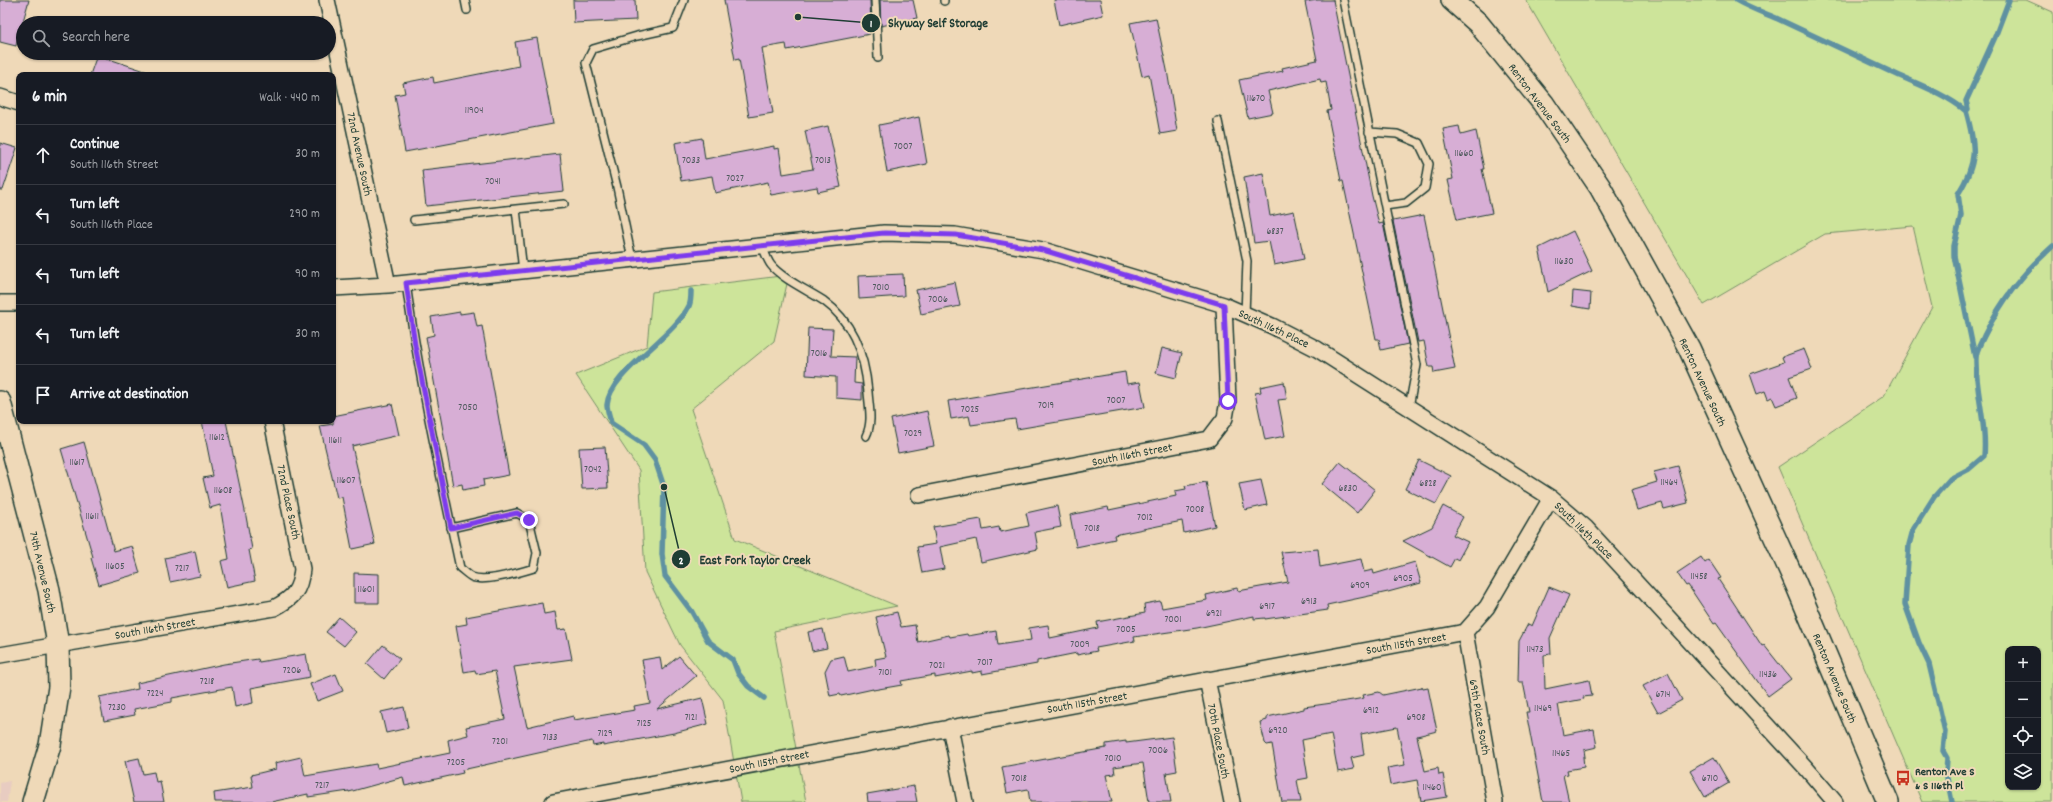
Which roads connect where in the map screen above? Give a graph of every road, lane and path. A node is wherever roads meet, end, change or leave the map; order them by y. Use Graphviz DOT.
graph roads {
  1 [pos="328,0"];
  2 [pos="465,0"];
  3 [pos="684,0"];
  4 [pos="875,0"];
  5 [pos="1343,0"];
  6 [pos="1452,0"];
  7 [pos="467,10"];
  8 [pos="331,16"];
  9 [pos="336,38"];
  10 [pos="878,58"];
  11 [pos="0,97"];
  12 [pos="16,102"];
  13 [pos="1218,121"];
  14 [pos="1369,132"];
  15 [pos="564,204"];
  16 [pos="1385,206"];
  17 [pos="516,209"];
  18 [pos="414,220"];
  19 [pos="762,246"];
  20 [pos="632,259"];
  21 [pos="523,271"];
  22 [pos="406,283"];
  23 [pos="388,285"];
  24 [pos="336,288"];
  25 [pos="16,302"];
  26 [pos="0,303"];
  27 [pos="1224,305"];
  28 [pos="1245,314"];
  29 [pos="0,402"];
  30 [pos="1408,408"];
  31 [pos="273,424"];
  32 [pos="866,436"];
  33 [pos="919,495"];
  34 [pos="1551,498"];
  35 [pos="451,528"];
  36 [pos="300,584"];
  37 [pos="1465,632"];
  38 [pos="58,645"];
  39 [pos="0,655"];
  40 [pos="1207,680"];
  41 [pos="950,727"];
  42 [pos="33,802"];
  43 [pos="553,802"];
  44 [pos="965,802"];
  45 [pos="1232,802"];
  46 [pos="1495,802"];
  47 [pos="1834,802"];
  48 [pos="1888,802"];
  1 -- 8 [label="street, 72nd Avenue South"];
  2 -- 7 [label="lane"];
  3 -- 20 [label="lane"];
  4 -- 10 [label="lane"];
  5 -- 14 [label="lane"];
  6 -- 48 [label="main road, Renton Avenue South"];
  9 -- 23 [label="street, 72nd Avenue South"];
  11 -- 12 [label="street"];
  13 -- 28 [label="lane"];
  14 -- 16 [label="lane"];
  14 -- 16 [label="lane"];
  15 -- 17 [label="lane"];
  16 -- 30 [label="lane"];
  17 -- 18 [label="lane"];
  17 -- 21 [label="lane"];
  19 -- 20 [label="street, South 116th Place"];
  19 -- 27 [label="street, South 116th Place"];
  19 -- 32 [label="lane"];
  20 -- 21 [label="street, South 116th Place"];
  21 -- 22 [label="street, South 116th Place"];
  22 -- 23 [label="street, South 116th Place"];
  22 -- 35 [label="lane"];
  23 -- 24 [label="street, South 116th Place"];
  25 -- 26 [label="street"];
  27 -- 28 [label="street, South 116th Place"];
  27 -- 33 [label="street, South 116th Street"];
  28 -- 30 [label="street, South 116th Place"];
  29 -- 38 [label="main road, 74th Avenue South"];
  30 -- 34 [label="street, South 116th Place"];
  31 -- 36 [label="street, 72nd Place South"];
  34 -- 37 [label="street"];
  34 -- 47 [label="street, South 116th Place"];
  35 -- 35 [label="lane"];
  36 -- 38 [label="street, South 116th Street"];
  37 -- 40 [label="street, South 115th Street"];
  37 -- 46 [label="street, 69th Place South"];
  38 -- 39 [label="street, South 116th Street"];
  38 -- 42 [label="main road, 74th Avenue South"];
  40 -- 41 [label="street, South 115th Street"];
  40 -- 45 [label="street, 70th Place South"];
  41 -- 43 [label="street, South 115th Street"];
  41 -- 44 [label="street"];
}
